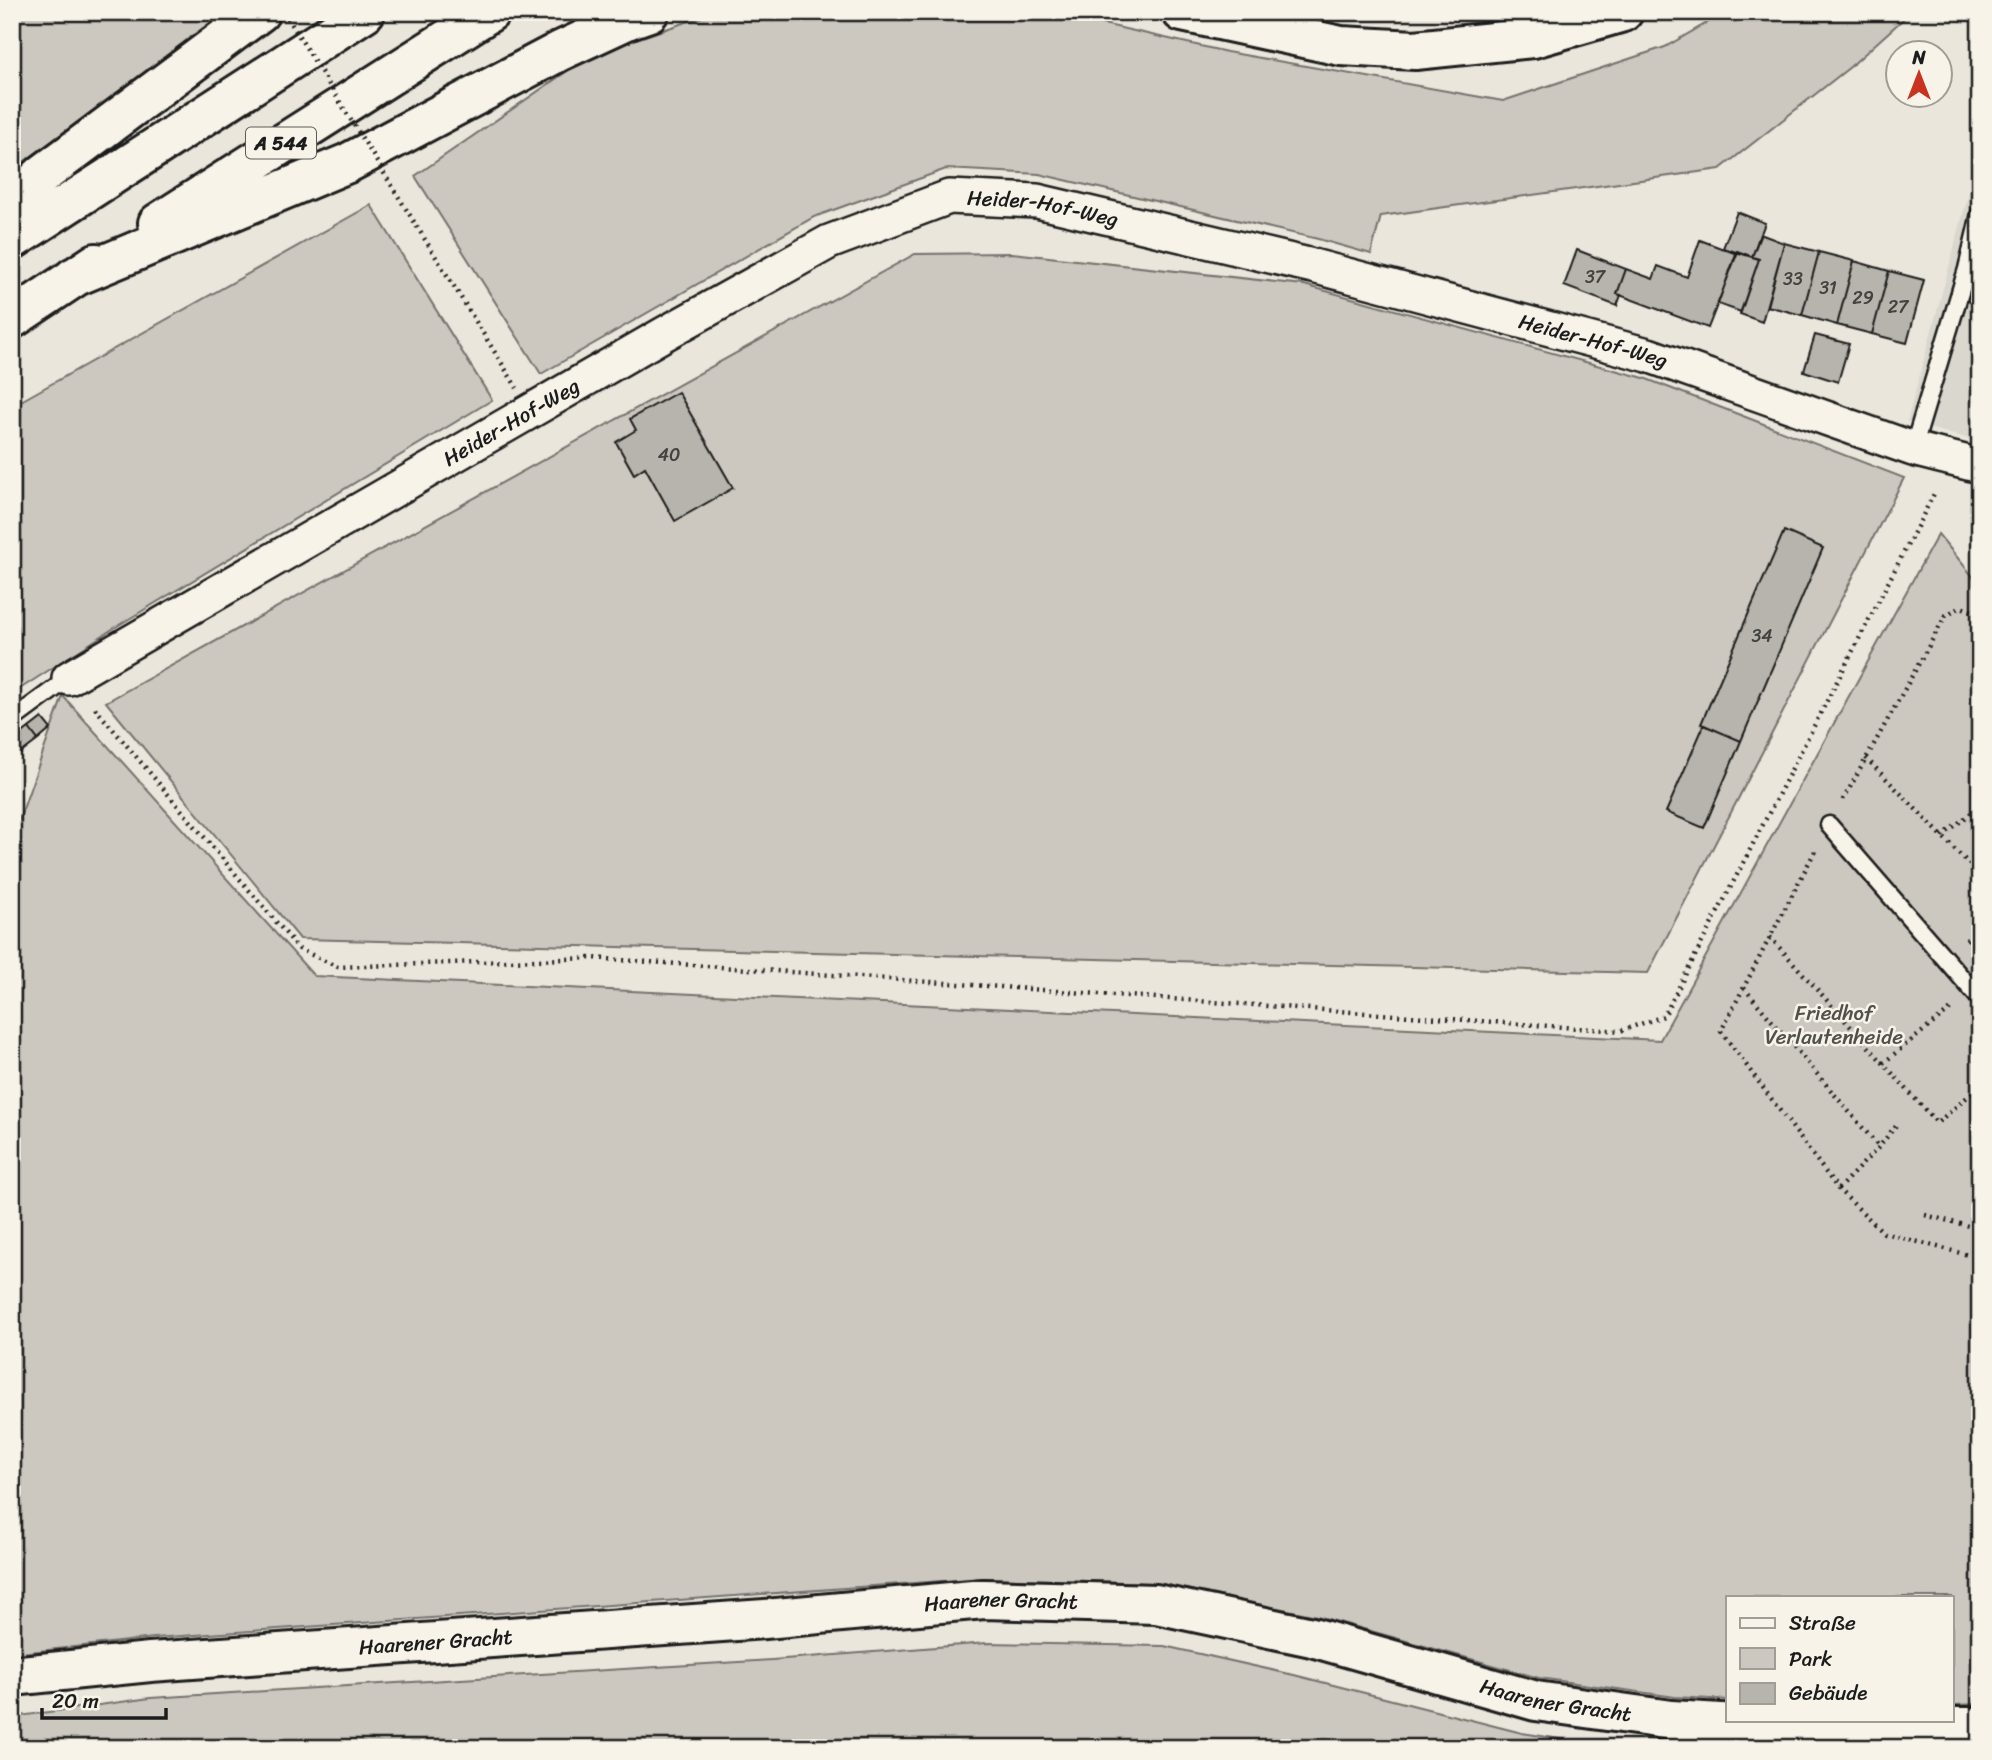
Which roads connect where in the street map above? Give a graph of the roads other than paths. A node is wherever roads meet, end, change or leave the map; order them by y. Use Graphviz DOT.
graph roads {
  1 [pos="260,12"];
  2 [pos="365,12"];
  3 [pos="490,12"];
  4 [pos="649,12"];
  5 [pos="1182,12"];
  6 [pos="1623,12"];
  7 [pos="12,204"];
  8 [pos="1980,214"];
  9 [pos="12,240"];
  10 [pos="74,277"];
  11 [pos="12,319"];
  12 [pos="1913,449"];
  13 [pos="1966,462"];
  14 [pos="69,677"];
  15 [pos="12,720"];
  16 [pos="1829,825"];
  17 [pos="1976,995"];
  18 [pos="12,1676"];
  19 [pos="1980,1727"];
  1 -- 7 [label="main road"];
  2 -- 9 [label="main road"];
  3 -- 10 [label="main road, A 544"];
  4 -- 10 [label="main road"];
  5 -- 6 [label="main road"];
  8 -- 12 [label="lane"];
  10 -- 11 [label="main road, A 544"];
  12 -- 13 [label="street, Heider-Hof-Weg"];
  12 -- 14 [label="street, Heider-Hof-Weg"];
  14 -- 15 [label="lane"];
  16 -- 17 [label="lane"];
  18 -- 19 [label="main road, Haarener Gracht"];
}
